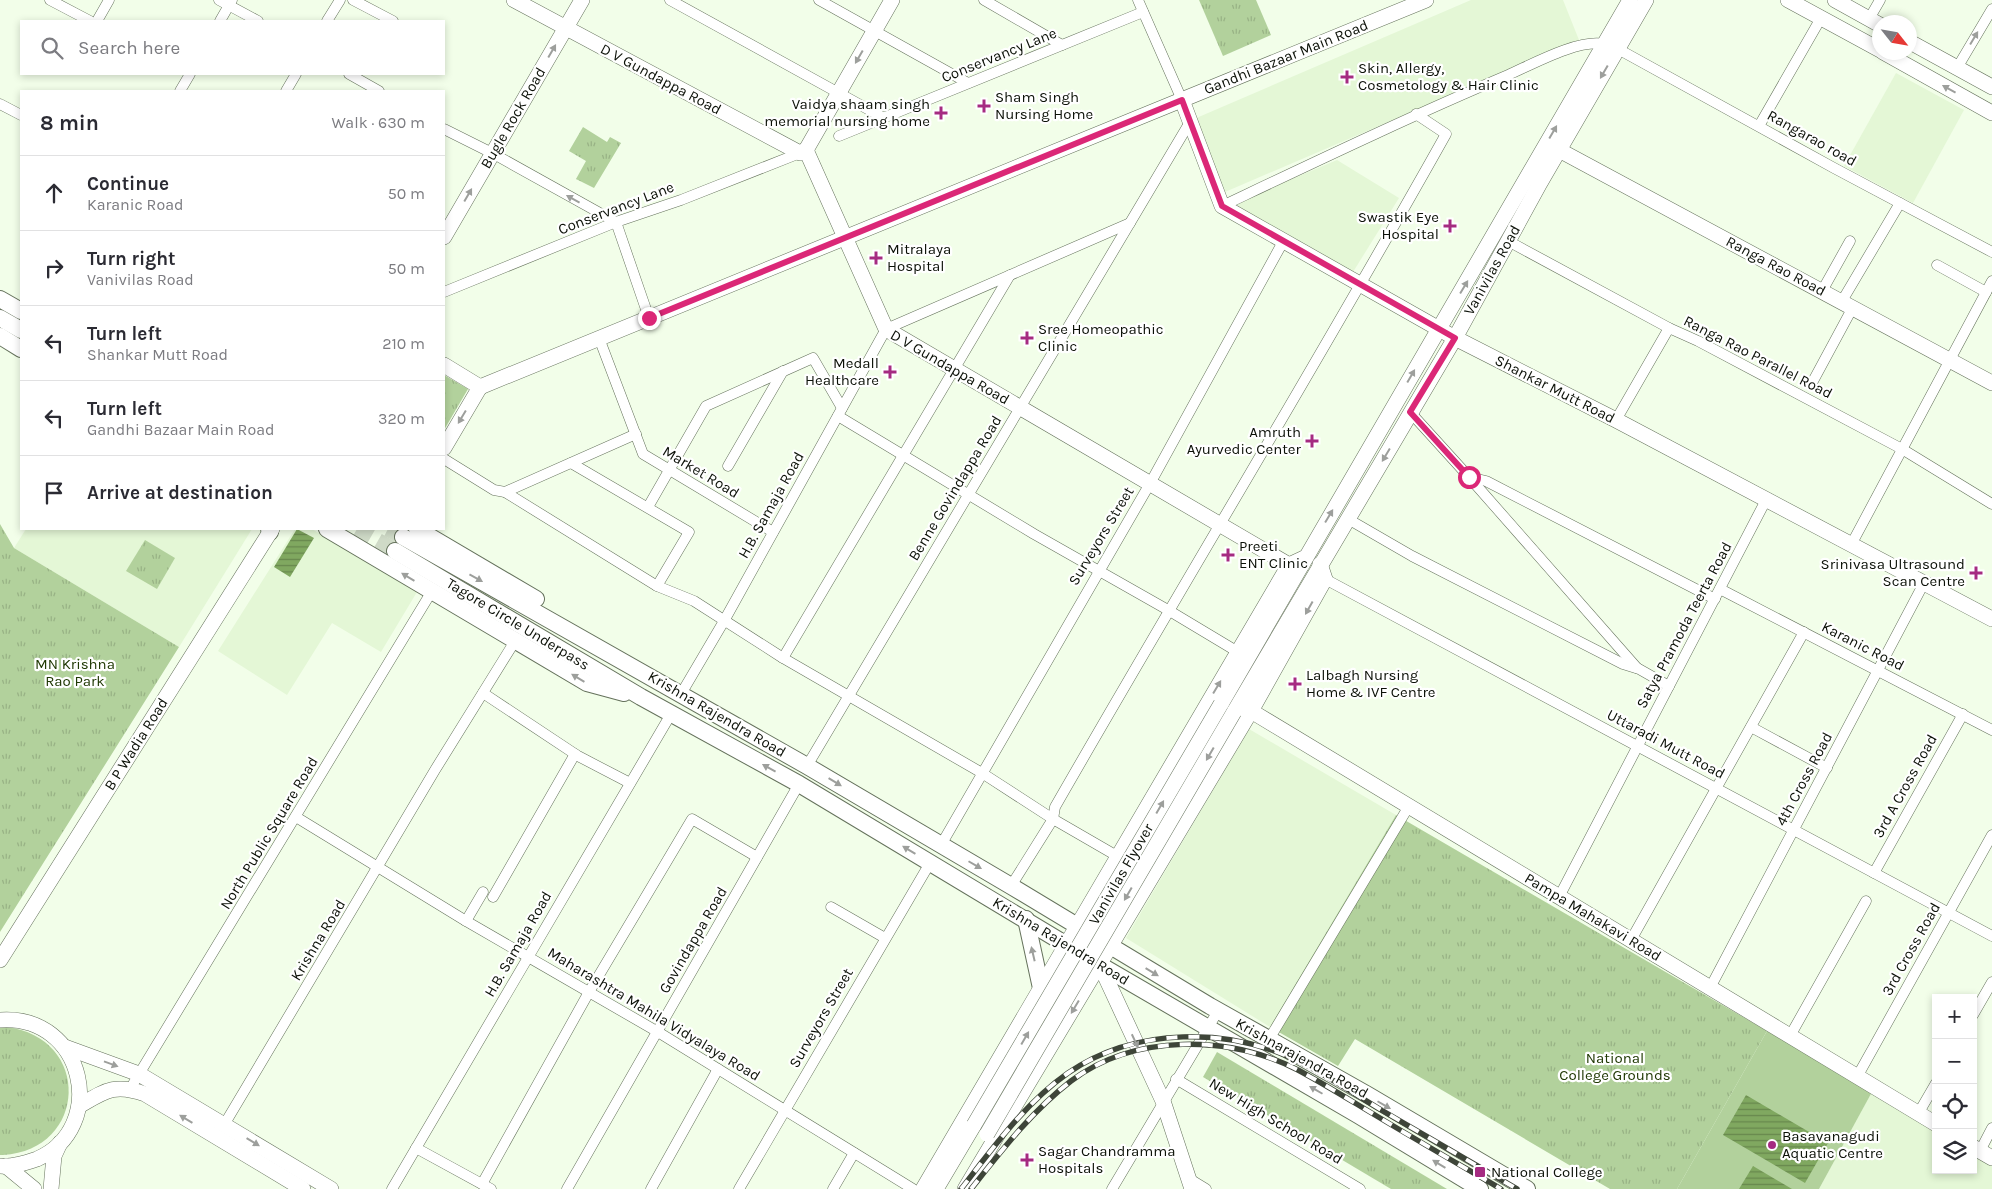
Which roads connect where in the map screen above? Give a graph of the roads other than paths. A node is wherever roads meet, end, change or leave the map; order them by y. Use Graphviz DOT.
graph roads {
  1 [pos="50,0"];
  2 [pos="109,0"];
  3 [pos="219,0"];
  4 [pos="340,0"];
  5 [pos="353,0"];
  6 [pos="514,0"];
  7 [pos="582,0"];
  8 [pos="670,0"];
  9 [pos="819,0"];
  10 [pos="892,0"];
  11 [pos="984,0"];
  12 [pos="1426,0"];
  13 [pos="1630,0"];
  14 [pos="1646,0"];
  15 [pos="1788,0"];
  16 [pos="1835,0"];
  17 [pos="1880,0"];
  18 [pos="231,2"];
  19 [pos="1141,4"];
  20 [pos="1992,9"];
  21 [pos="1876,15"];
  22 [pos="1821,18"];
  23 [pos="88,20"];
  24 [pos="98,20"];
  25 [pos="221,20"];
  26 [pos="257,20"];
  27 [pos="328,20"];
  28 [pos="391,20"];
  29 [pos="1872,21"];
  30 [pos="566,28"];
  31 [pos="875,30"];
  32 [pos="1062,45"];
  33 [pos="1872,46"];
  34 [pos="1917,46"];
  35 [pos="1611,47"];
  36 [pos="1897,60"];
  37 [pos="1956,68"];
  38 [pos="190,75"];
  39 [pos="295,75"];
  40 [pos="351,75"];
  41 [pos="968,83"];
  42 [pos="1992,87"];
  43 [pos="183,90"];
  44 [pos="287,90"];
  45 [pos="377,90"];
  46 [pos="839,92"];
  47 [pos="1182,100"];
  48 [pos="0,104"];
  49 [pos="1992,113"];
  50 [pos="20,114"];
  51 [pos="1416,114"];
  52 [pos="884,118"];
  53 [pos="1190,122"];
  54 [pos="1759,126"];
  55 [pos="445,130"];
  56 [pos="839,136"];
  57 [pos="1559,150"];
  58 [pos="803,151"];
  59 [pos="492,153"];
  60 [pos="1900,203"];
  61 [pos="1222,206"];
  62 [pos="616,222"];
  63 [pos="1130,223"];
  64 [pos="445,234"];
  65 [pos="845,237"];
  66 [pos="1284,240"];
  67 [pos="1508,241"];
  68 [pos="1850,241"];
  69 [pos="1992,252"];
  70 [pos="1936,265"];
  71 [pos="1010,275"];
  72 [pos="1992,281"];
  73 [pos="1360,284"];
  74 [pos="0,288"];
  75 [pos="1822,291"];
  76 [pos="445,292"];
  77 [pos="1986,292"];
  78 [pos="0,298"];
  79 [pos="20,298"];
  80 [pos="1848,304"];
  81 [pos="20,310"];
  82 [pos="0,318"];
  83 [pos="649,318"];
  84 [pos="1669,328"];
  85 [pos="20,329"];
  86 [pos="886,329"];
  87 [pos="1439,329"];
  88 [pos="0,336"];
  89 [pos="599,338"];
  90 [pos="1455,338"];
  91 [pos="20,348"];
  92 [pos="1949,360"];
  93 [pos="445,366"];
  94 [pos="954,369"];
  95 [pos="783,371"];
  96 [pos="1812,383"];
  97 [pos="1992,383"];
  98 [pos="480,387"];
  99 [pos="1020,408"];
  100 [pos="840,412"];
  101 [pos="1410,412"];
  102 [pos="1616,420"];
  103 [pos="636,434"];
  104 [pos="445,446"];
  105 [pos="1902,449"];
  106 [pos="903,455"];
  107 [pos="445,460"];
  108 [pos="571,463"];
  109 [pos="728,466"];
  110 [pos="669,470"];
  111 [pos="1469,477"];
  112 [pos="1150,484"];
  113 [pos="505,492"];
  114 [pos="969,494"];
  115 [pos="1766,500"];
  116 [pos="1992,504"];
  117 [pos="648,507"];
  118 [pos="1348,518"];
  119 [pos="1220,524"];
  120 [pos="270,530"];
  121 [pos="329,530"];
  122 [pos="419,530"];
  123 [pos="774,532"];
  124 [pos="1850,544"];
  125 [pos="1304,558"];
  126 [pos="1289,565"];
  127 [pos="1098,571"];
  128 [pos="1323,572"];
  129 [pos="1924,583"];
  130 [pos="658,586"];
  131 [pos="1720,589"];
  132 [pos="432,591"];
  133 [pos="1715,599"];
  134 [pos="1168,610"];
  135 [pos="1992,619"];
  136 [pos="724,621"];
  137 [pos="1804,632"];
  138 [pos="515,641"];
  139 [pos="1238,652"];
  140 [pos="783,658"];
  141 [pos="1638,669"];
  142 [pos="641,671"];
  143 [pos="1878,671"];
  144 [pos="1670,686"];
  145 [pos="483,693"];
  146 [pos="681,694"];
  147 [pos="849,696"];
  148 [pos="641,697"];
  149 [pos="1228,708"];
  150 [pos="1251,711"];
  151 [pos="671,714"];
  152 [pos="1963,714"];
  153 [pos="1751,727"];
  154 [pos="1992,730"];
  155 [pos="1638,746"];
  156 [pos="575,754"];
  157 [pos="807,766"];
  158 [pos="1827,768"];
  159 [pos="982,773"];
  160 [pos="630,783"];
  161 [pos="799,784"];
  162 [pos="1716,788"];
  163 [pos="1409,806"];
  164 [pos="296,818"];
  165 [pos="1053,819"];
  166 [pos="1794,830"];
  167 [pos="1992,835"];
  168 [pos="940,845"];
  169 [pos="1117,856"];
  170 [pos="757,857"];
  171 [pos="930,863"];
  172 [pos="378,867"];
  173 [pos="1874,873"];
  174 [pos="1011,886"];
  175 [pos="1559,897"];
  176 [pos="1866,901"];
  177 [pos="831,907"];
  178 [pos="1948,913"];
  179 [pos="1026,919"];
  180 [pos="466,921"];
  181 [pos="1077,925"];
  182 [pos="1992,936"];
  183 [pos="885,938"];
  184 [pos="1631,940"];
  185 [pos="1065,944"];
  186 [pos="1110,947"];
  187 [pos="528,957"];
  188 [pos="0,960"];
  189 [pos="1100,965"];
  190 [pos="1992,982"];
  191 [pos="1041,988"];
  192 [pos="1710,988"];
  193 [pos="589,992"];
  194 [pos="1977,1008"];
  195 [pos="0,1011"];
  196 [pos="1218,1011"];
  197 [pos="0,1020"];
  198 [pos="16,1020"];
  199 [pos="1208,1028"];
  200 [pos="658,1032"];
  201 [pos="1790,1036"];
  202 [pos="1268,1041"];
  203 [pos="65,1047"];
  204 [pos="718,1069"];
  205 [pos="139,1074"];
  206 [pos="1857,1077"];
  207 [pos="1176,1079"];
  208 [pos="1935,1084"];
  209 [pos="130,1089"];
  210 [pos="1163,1101"];
  211 [pos="79,1106"];
  212 [pos="785,1110"];
  213 [pos="1918,1114"];
  214 [pos="1932,1122"];
  215 [pos="224,1125"];
  216 [pos="1992,1128"];
  217 [pos="60,1142"];
  218 [pos="416,1148"];
  219 [pos="1982,1152"];
  220 [pos="854,1153"];
  221 [pos="3,1166"];
  222 [pos="1190,1183"];
  223 [pos="487,1186"];
  224 [pos="34,1189"];
  225 [pos="50,1189"];
  226 [pos="303,1189"];
  227 [pos="331,1189"];
  228 [pos="392,1189"];
  229 [pos="567,1189"];
  230 [pos="651,1189"];
  231 [pos="739,1189"];
  232 [pos="833,1189"];
  233 [pos="913,1189"];
  234 [pos="923,1189"];
  235 [pos="936,1189"];
  236 [pos="955,1189"];
  237 [pos="966,1189"];
  238 [pos="1112,1189"];
  239 [pos="1206,1189"];
  240 [pos="1360,1189"];
  241 [pos="1480,1189"];
  242 [pos="1527,1189"];
  1 -- 23 [label="street"];
  2 -- 24 [label="street"];
  3 -- 18 [label="street"];
  4 -- 27 [label="street"];
  5 -- 28 [label="street"];
  6 -- 30 [label="main road, D V Gundappa Road"];
  7 -- 30 [label="main road, Bugle Rock Road"];
  8 -- 46 [label="street"];
  9 -- 31 [label="street"];
  10 -- 31 [label="main road"];
  11 -- 32 [label="street"];
  12 -- 47 [label="main road, Gandhi Bazaar Main Road"];
  13 -- 35 [label="main road"];
  14 -- 35 [label="main road, Vanivilas Road"];
  15 -- 22 [label="main road"];
  16 -- 29 [label="main road"];
  17 -- 21 [label="street"];
  18 -- 25 [label="street"];
  18 -- 26 [label="street"];
  19 -- 32 [label="street, Conservancy Lane"];
  19 -- 47 [label="street"];
  37 -- 20 [label="street, one-way"];
  22 -- 33 [label="main road"];
  22 -- 54 [label="street"];
  30 -- 58 [label="main road, D V Gundappa Road"];
  59 -- 30 [label="main road, Bugle Rock Road, one-way"];
  31 -- 41 [label="street"];
  31 -- 46 [label="main road, one-way"];
  32 -- 41 [label="street, Conservancy Lane"];
  34 -- 37 [label="main road"];
  35 -- 51 [label="street"];
  35 -- 54 [label="street, Rangarao road"];
  35 -- 57 [label="main road, Vanivilas Road, one-way"];
  87 -- 35 [label="main road, Vanivilas Road, one-way"];
  49 -- 36 [label="main road, one-way"];
  37 -- 42 [label="main road"];
  38 -- 43 [label="street"];
  39 -- 44 [label="street"];
  40 -- 45 [label="street"];
  41 -- 52 [label="street, Conservancy Lane"];
  46 -- 52 [label="street"];
  46 -- 58 [label="main road"];
  47 -- 53 [label="main road"];
  47 -- 65 [label="main road, Gandhi Bazaar Main Road"];
  48 -- 50 [label="street"];
  51 -- 61 [label="street"];
  51 -- 73 [label="street"];
  52 -- 56 [label="street, Conservancy Lane"];
  53 -- 61 [label="main road"];
  53 -- 63 [label="street, Benne Govindappa Road"];
  54 -- 60 [label="street, Rangarao road"];
  55 -- 59 [label="street"];
  57 -- 67 [label="main road, Vanivilas Road"];
  57 -- 75 [label="main road, Ranga Rao Road"];
  58 -- 62 [label="street, Conservancy Lane"];
  58 -- 65 [label="main road, D V Gundappa Road"];
  62 -- 59 [label="street, one-way"];
  64 -- 59 [label="main road, Bugle Rock Road, one-way"];
  60 -- 69 [label="street, Rangarao road"];
  60 -- 80 [label="street"];
  61 -- 66 [label="main road, Shankar Mutt Road"];
  62 -- 76 [label="street, Conservancy Lane"];
  62 -- 83 [label="street"];
  63 -- 71 [label="street"];
  63 -- 99 [label="street, Benne Govindappa Road"];
  65 -- 83 [label="main road, Gandhi Bazaar Main Road"];
  65 -- 86 [label="main road, D V Gundappa Road"];
  66 -- 73 [label="main road, Shankar Mutt Road"];
  66 -- 112 [label="street, Surveyors Street"];
  67 -- 84 [label="street, Ranga Rao Parallel Road"];
  67 -- 90 [label="main road, Vanivilas Road"];
  68 -- 75 [label="street"];
  70 -- 77 [label="street"];
  71 -- 86 [label="street"];
  71 -- 94 [label="street"];
  72 -- 77 [label="street"];
  73 -- 87 [label="main road, Shankar Mutt Road"];
  73 -- 119 [label="street"];
  74 -- 79 [label="main road"];
  75 -- 80 [label="main road, Ranga Rao Road"];
  77 -- 92 [label="street"];
  78 -- 81 [label="main road"];
  80 -- 92 [label="main road, Ranga Rao Road"];
  80 -- 96 [label="street"];
  82 -- 85 [label="main road"];
  83 -- 89 [label="main road, Gandhi Bazaar Main Road"];
  84 -- 102 [label="street"];
  84 -- 105 [label="street, Ranga Rao Parallel Road"];
  86 -- 94 [label="main road, D V Gundappa Road"];
  86 -- 100 [label="street, H.B. Samaja Road"];
  87 -- 90 [label="main road, Shankar Mutt Road"];
  125 -- 87 [label="main road, Vanivilas Road, one-way"];
  88 -- 91 [label="main road"];
  89 -- 98 [label="main road, Gandhi Bazaar Main Road"];
  89 -- 103 [label="street, Market Road"];
  90 -- 101 [label="main road, Vanivilas Road"];
  90 -- 102 [label="main road, Shankar Mutt Road"];
  92 -- 97 [label="main road, Ranga Rao Road"];
  92 -- 105 [label="street"];
  93 -- 98 [label="main road"];
  94 -- 99 [label="main road, D V Gundappa Road"];
  94 -- 106 [label="street"];
  95 -- 100 [label="street"];
  95 -- 109 [label="street"];
  95 -- 110 [label="street"];
  98 -- 104 [label="main road, one-way"];
  99 -- 112 [label="main road, D V Gundappa Road"];
  99 -- 114 [label="street, Benne Govindappa Road"];
  100 -- 106 [label="street"];
  100 -- 123 [label="street, H.B. Samaja Road"];
  101 -- 111 [label="street"];
  101 -- 118 [label="main road, Vanivilas Road, one-way"];
  102 -- 115 [label="main road, Shankar Mutt Road"];
  103 -- 108 [label="street"];
  103 -- 110 [label="street, Market Road"];
  105 -- 116 [label="street, Ranga Rao Parallel Road"];
  105 -- 124 [label="street"];
  106 -- 114 [label="street"];
  106 -- 140 [label="street"];
  107 -- 113 [label="street"];
  108 -- 113 [label="street"];
  108 -- 117 [label="street"];
  110 -- 117 [label="street"];
  110 -- 123 [label="street, Market Road"];
  111 -- 133 [label="street"];
  111 -- 141 [label="street"];
  112 -- 119 [label="main road, D V Gundappa Road"];
  112 -- 127 [label="street, Surveyors Street"];
  113 -- 130 [label="street"];
  114 -- 127 [label="street"];
  114 -- 147 [label="street, Benne Govindappa Road"];
  115 -- 124 [label="main road, Shankar Mutt Road"];
  115 -- 131 [label="street, Satya Pramoda Teerta Road"];
  117 -- 130 [label="street"];
  118 -- 128 [label="main road, Vanivilas Road"];
  118 -- 141 [label="street"];
  119 -- 126 [label="main road, D V Gundappa Road"];
  119 -- 134 [label="street"];
  120 -- 188 [label="main road, B P Wadia Road"];
  132 -- 121 [label="main road, one-way"];
  122 -- 142 [label="main road"];
  123 -- 136 [label="street, H.B. Samaja Road"];
  124 -- 129 [label="main road, Shankar Mutt Road"];
  125 -- 126 [label="main road"];
  125 -- 149 [label="main road, Vanivilas Flyover"];
  126 -- 139 [label="main road"];
  127 -- 134 [label="street"];
  127 -- 159 [label="street, Surveyors Street"];
  128 -- 149 [label="main road, Vanivilas Flyover"];
  128 -- 150 [label="main road, one-way"];
  128 -- 155 [label="street, Uttaradi Mutt Road"];
  129 -- 135 [label="main road, Shankar Mutt Road"];
  129 -- 143 [label="street, 4th Cross Road"];
  130 -- 136 [label="street"];
  131 -- 133 [label="street, Satya Pramoda Teerta Road"];
  131 -- 137 [label="street, Karanic Road"];
  132 -- 138 [label="main road"];
  132 -- 164 [label="street, North Public Square Road"];
  133 -- 144 [label="street, Satya Pramoda Teerta Road"];
  134 -- 139 [label="street"];
  134 -- 165 [label="street"];
  136 -- 140 [label="street"];
  136 -- 146 [label="street, H.B. Samaja Road"];
  137 -- 143 [label="street, Karanic Road"];
  137 -- 153 [label="street"];
  138 -- 145 [label="street, Krishna Road"];
  148 -- 138 [label="main road, one-way"];
  169 -- 139 [label="main road, one-way"];
  140 -- 147 [label="street"];
  141 -- 144 [label="street"];
  142 -- 146 [label="main road, Krishna Rajendra Road"];
  148 -- 142 [label="main road, Tagore Circle Underpass, one-way"];
  143 -- 152 [label="street, Karanic Road"];
  143 -- 158 [label="street, 4th Cross Road"];
  144 -- 155 [label="street, Satya Pramoda Teerta Road"];
  145 -- 156 [label="street"];
  145 -- 172 [label="street, Krishna Road"];
  146 -- 157 [label="main road, Krishna Rajendra Road"];
  147 -- 157 [label="street, Benne Govindappa Road"];
  147 -- 159 [label="street"];
  148 -- 151 [label="main road, Krishna Rajendra Road"];
  235 -- 149 [label="main road, Vanivilas Flyover, one-way, bridge"];
  149 -- 236 [label="main road, Vanivilas Flyover, one-way, bridge"];
  150 -- 163 [label="main road, Pampa Mahakavi Road"];
  150 -- 186 [label="main road"];
  151 -- 160 [label="street, H.B. Samaja Road"];
  161 -- 151 [label="main road, Krishna Rajendra Road, one-way"];
  152 -- 154 [label="street, Karanic Road"];
  152 -- 173 [label="street, 3rd A Cross Road"];
  153 -- 158 [label="street"];
  153 -- 162 [label="street"];
  155 -- 162 [label="street, Uttaradi Mutt Road"];
  155 -- 175 [label="street, Satya Pramoda Teerta Road"];
  156 -- 160 [label="street"];
  156 -- 180 [label="street"];
  157 -- 168 [label="main road, Krishna Rajendra Road, one-way"];
  158 -- 166 [label="street, 4th Cross Road"];
  159 -- 165 [label="street"];
  159 -- 168 [label="street, Surveyors Street"];
  160 -- 187 [label="street, H.B. Samaja Road"];
  161 -- 170 [label="street, Govindappa Road"];
  171 -- 161 [label="main road, Krishna Rajendra Road, one-way"];
  162 -- 166 [label="street, Uttaradi Mutt Road"];
  162 -- 184 [label="street"];
  163 -- 175 [label="main road, Pampa Mahakavi Road"];
  163 -- 202 [label="street"];
  164 -- 172 [label="street, Maharashtra Mahila Vidyalaya Road"];
  164 -- 205 [label="street, North Public Square Road"];
  165 -- 169 [label="street"];
  165 -- 174 [label="street"];
  166 -- 173 [label="street, Uttaradi Mutt Road"];
  166 -- 192 [label="street, 4th Cross Road"];
  167 -- 178 [label="street, 3rd Cross Road"];
  168 -- 174 [label="main road, Krishna Rajendra Road, one-way"];
  169 -- 181 [label="main road"];
  170 -- 193 [label="street"];
  170 -- 200 [label="street, Govindappa Road"];
  171 -- 179 [label="main road, Krishna Rajendra Road"];
  171 -- 183 [label="street, Surveyors Street"];
  172 -- 180 [label="street, Maharashtra Mahila Vidyalaya Road"];
  172 -- 215 [label="street, Krishna Road"];
  173 -- 178 [label="street, Uttaradi Mutt Road"];
  174 -- 181 [label="main road, Krishna Rajendra Road"];
  175 -- 184 [label="main road, Pampa Mahakavi Road"];
  176 -- 201 [label="street"];
  177 -- 183 [label="street"];
  178 -- 182 [label="street, Uttaradi Mutt Road"];
  178 -- 206 [label="street, 3rd Cross Road"];
  179 -- 185 [label="main road, Krishna Rajendra Road"];
  191 -- 179 [label="main road, one-way"];
  180 -- 187 [label="street, Maharashtra Mahila Vidyalaya Road"];
  181 -- 185 [label="main road"];
  181 -- 186 [label="main road, Krishnarajendra Road"];
  183 -- 212 [label="street, Surveyors Street"];
  184 -- 192 [label="main road, Pampa Mahakavi Road"];
  185 -- 189 [label="main road, Krishna Rajendra Road"];
  185 -- 191 [label="main road"];
  186 -- 189 [label="main road"];
  186 -- 196 [label="main road, Krishnarajendra Road, one-way"];
  187 -- 193 [label="street, Maharashtra Mahila Vidyalaya Road"];
  187 -- 218 [label="street, H.B. Samaja Road"];
  189 -- 199 [label="main road, Krishna Rajendra Road"];
  189 -- 210 [label="main road, one-way"];
  189 -- 237 [label="main road, one-way"];
  190 -- 194 [label="street"];
  191 -- 234 [label="main road"];
  192 -- 201 [label="main road, Pampa Mahakavi Road"];
  193 -- 200 [label="street, Maharashtra Mahila Vidyalaya Road"];
  193 -- 223 [label="street"];
  195 -- 198 [label="main road"];
  196 -- 199 [label="street"];
  196 -- 202 [label="main road, Krishnarajendra Road"];
  197 -- 198 [label="main road"];
  198 -- 203 [label="main road"];
  199 -- 207 [label="street"];
  241 -- 199 [label="main road, Krishna Rajendra Road, one-way"];
  200 -- 204 [label="street, Maharashtra Mahila Vidyalaya Road"];
  200 -- 229 [label="street, Govindappa Road"];
  201 -- 206 [label="main road, Pampa Mahakavi Road"];
  202 -- 242 [label="main road, Krishnarajendra Road, one-way"];
  203 -- 205 [label="main road, one-way"];
  203 -- 211 [label="main road"];
  204 -- 212 [label="street, Maharashtra Mahila Vidyalaya Road"];
  204 -- 230 [label="street"];
  205 -- 209 [label="street, North Public Square Road"];
  205 -- 215 [label="main road"];
  206 -- 213 [label="main road, Pampa Mahakavi Road"];
  207 -- 210 [label="street"];
  207 -- 240 [label="street, New High School Road"];
  208 -- 213 [label="street"];
  209 -- 211 [label="main road"];
  226 -- 209 [label="main road, one-way"];
  210 -- 222 [label="main road"];
  210 -- 238 [label="street"];
  211 -- 217 [label="main road"];
  212 -- 220 [label="street, Maharashtra Mahila Vidyalaya Road"];
  212 -- 231 [label="street, Surveyors Street"];
  213 -- 214 [label="main road, Pampa Mahakavi Road"];
  215 -- 227 [label="main road, one-way"];
  216 -- 219 [label="street"];
  217 -- 221 [label="main road"];
  217 -- 225 [label="main road"];
  218 -- 223 [label="street"];
  218 -- 228 [label="street, H.B. Samaja Road"];
  220 -- 232 [label="street"];
  220 -- 233 [label="street, Maharashtra Mahila Vidyalaya Road"];
  221 -- 224 [label="main road"];
  222 -- 239 [label="street"];
}
